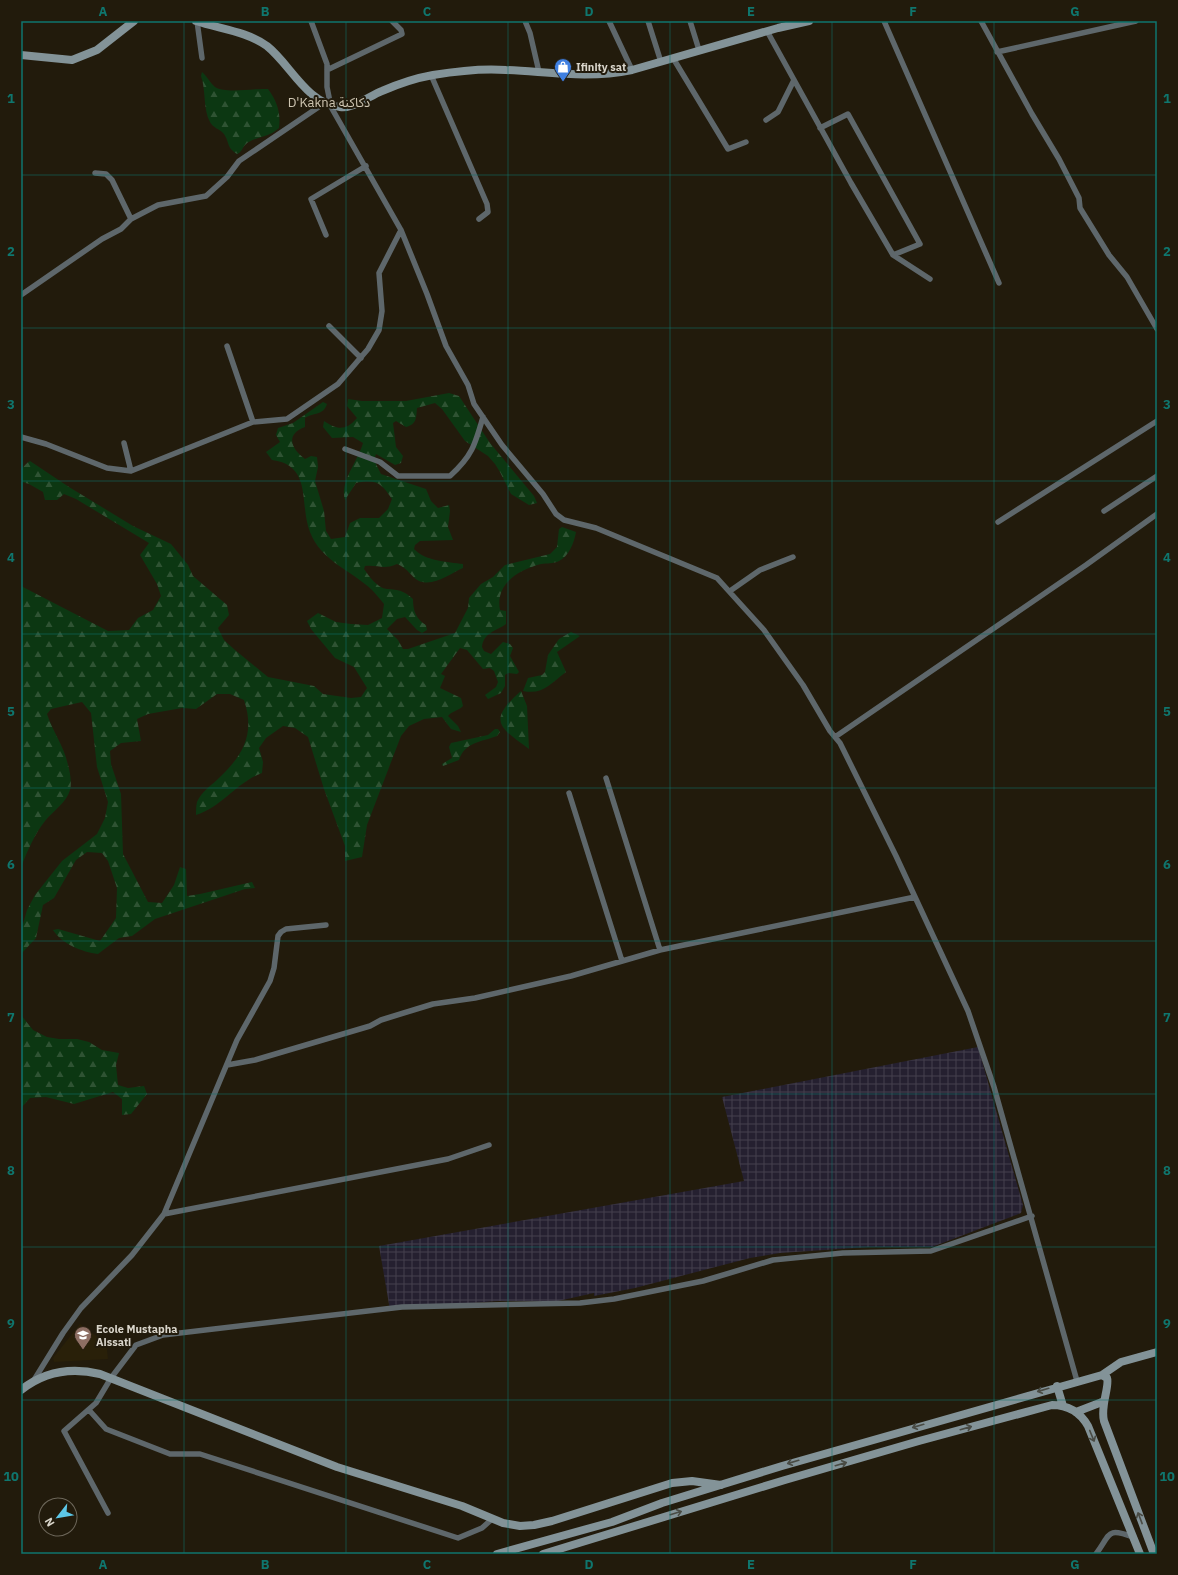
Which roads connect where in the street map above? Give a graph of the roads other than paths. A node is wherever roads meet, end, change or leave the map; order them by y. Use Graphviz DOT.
graph roads {
  1 [pos="134,21"];
  2 [pos="197,21"];
  3 [pos="312,21"];
  4 [pos="392,21"];
  5 [pos="525,21"];
  6 [pos="609,21"];
  7 [pos="648,21"];
  8 [pos="690,21"];
  9 [pos="809,21"];
  10 [pos="884,21"];
  11 [pos="981,21"];
  12 [pos="1136,21"];
  13 [pos="767,31"];
  14 [pos="700,50"];
  15 [pos="997,52"];
  16 [pos="21,55"];
  17 [pos="202,58"];
  18 [pos="673,58"];
  19 [pos="661,62"];
  20 [pos="327,70"];
  21 [pos="632,70"];
  22 [pos="539,72"];
  23 [pos="431,75"];
  24 [pos="794,80"];
  25 [pos="328,103"];
  26 [pos="766,120"];
  27 [pos="820,128"];
  28 [pos="746,142"];
  29 [pos="366,166"];
  30 [pos="95,173"];
  31 [pos="131,219"];
  32 [pos="479,219"];
  33 [pos="400,230"];
  34 [pos="326,235"];
  35 [pos="893,255"];
  36 [pos="930,279"];
  37 [pos="998,283"];
  38 [pos="21,295"];
  39 [pos="329,326"];
  40 [pos="1157,329"];
  41 [pos="227,346"];
  42 [pos="361,358"];
  43 [pos="483,417"];
  44 [pos="1157,421"];
  45 [pos="253,422"];
  46 [pos="21,437"];
  47 [pos="124,443"];
  48 [pos="345,449"];
  49 [pos="131,471"];
  50 [pos="1157,476"];
  51 [pos="1104,511"];
  52 [pos="1157,514"];
  53 [pos="998,522"];
  54 [pos="793,557"];
  55 [pos="730,591"];
  56 [pos="835,737"];
  57 [pos="606,778"];
  58 [pos="569,793"];
  59 [pos="915,897"];
  60 [pos="326,925"];
  61 [pos="660,950"];
  62 [pos="622,961"];
  63 [pos="227,1065"];
  64 [pos="489,1145"];
  65 [pos="164,1214"];
  66 [pos="1032,1216"];
  67 [pos="1157,1352"];
  68 [pos="1102,1375"];
  69 [pos="111,1378"];
  70 [pos="34,1380"];
  71 [pos="1077,1381"];
  72 [pos="1057,1386"];
  73 [pos="21,1390"];
  74 [pos="1102,1402"];
  75 [pos="1063,1406"];
  76 [pos="89,1410"];
  77 [pos="1076,1412"];
  78 [pos="722,1485"];
  79 [pos="635,1512"];
  80 [pos="108,1513"];
  81 [pos="492,1519"];
  82 [pos="639,1524"];
  83 [pos="1133,1537"];
  84 [pos="497,1554"];
  85 [pos="543,1554"];
  86 [pos="1096,1554"];
  87 [pos="1140,1554"];
  88 [pos="1154,1554"];
  1 -- 16 [label="main road"];
  2 -- 17 [label="street"];
  2 -- 25 [label="main road"];
  3 -- 20 [label="street"];
  4 -- 20 [label="street"];
  5 -- 22 [label="street"];
  6 -- 21 [label="street"];
  7 -- 19 [label="street"];
  8 -- 14 [label="street"];
  9 -- 13 [label="main road"];
  10 -- 37 [label="street"];
  11 -- 15 [label="street"];
  12 -- 15 [label="street"];
  13 -- 14 [label="main road"];
  13 -- 24 [label="street"];
  14 -- 18 [label="main road"];
  15 -- 40 [label="street"];
  18 -- 19 [label="main road"];
  18 -- 28 [label="street"];
  19 -- 21 [label="main road"];
  20 -- 25 [label="street"];
  21 -- 22 [label="main road"];
  22 -- 23 [label="main road"];
  23 -- 25 [label="main road"];
  23 -- 32 [label="street"];
  24 -- 26 [label="street"];
  24 -- 27 [label="street"];
  25 -- 29 [label="street"];
  25 -- 31 [label="street"];
  27 -- 35 [label="street"];
  27 -- 35 [label="street"];
  29 -- 33 [label="street"];
  29 -- 34 [label="street"];
  30 -- 31 [label="street"];
  31 -- 38 [label="street"];
  33 -- 42 [label="street"];
  33 -- 43 [label="street"];
  35 -- 36 [label="street"];
  39 -- 42 [label="street"];
  41 -- 45 [label="street"];
  42 -- 45 [label="street"];
  43 -- 48 [label="street"];
  43 -- 55 [label="street"];
  44 -- 53 [label="street"];
  45 -- 49 [label="street"];
  46 -- 49 [label="street"];
  47 -- 49 [label="street"];
  50 -- 51 [label="street"];
  52 -- 56 [label="street"];
  54 -- 55 [label="street"];
  55 -- 56 [label="street"];
  56 -- 59 [label="street"];
  57 -- 61 [label="street"];
  58 -- 62 [label="street"];
  59 -- 61 [label="street"];
  59 -- 66 [label="street"];
  60 -- 63 [label="street"];
  61 -- 62 [label="street"];
  62 -- 63 [label="street"];
  63 -- 65 [label="street"];
  64 -- 65 [label="street"];
  65 -- 70 [label="street"];
  66 -- 69 [label="street"];
  66 -- 71 [label="street"];
  67 -- 68 [label="main road"];
  68 -- 71 [label="main road"];
  68 -- 74 [label="main road"];
  69 -- 70 [label="main road"];
  69 -- 76 [label="street"];
  69 -- 81 [label="main road"];
  70 -- 73 [label="main road"];
  71 -- 72 [label="main road"];
  72 -- 75 [label="main road"];
  72 -- 78 [label="main road, one-way"];
  74 -- 77 [label="main road"];
  88 -- 74 [label="main road, one-way"];
  75 -- 77 [label="main road"];
  82 -- 75 [label="main road, one-way"];
  76 -- 80 [label="street"];
  76 -- 81 [label="street"];
  77 -- 83 [label="main road, one-way"];
  78 -- 79 [label="main road"];
  78 -- 81 [label="main road"];
  79 -- 82 [label="main road"];
  79 -- 84 [label="main road"];
  82 -- 85 [label="main road"];
  83 -- 86 [label="street"];
  83 -- 87 [label="main road"];
}
